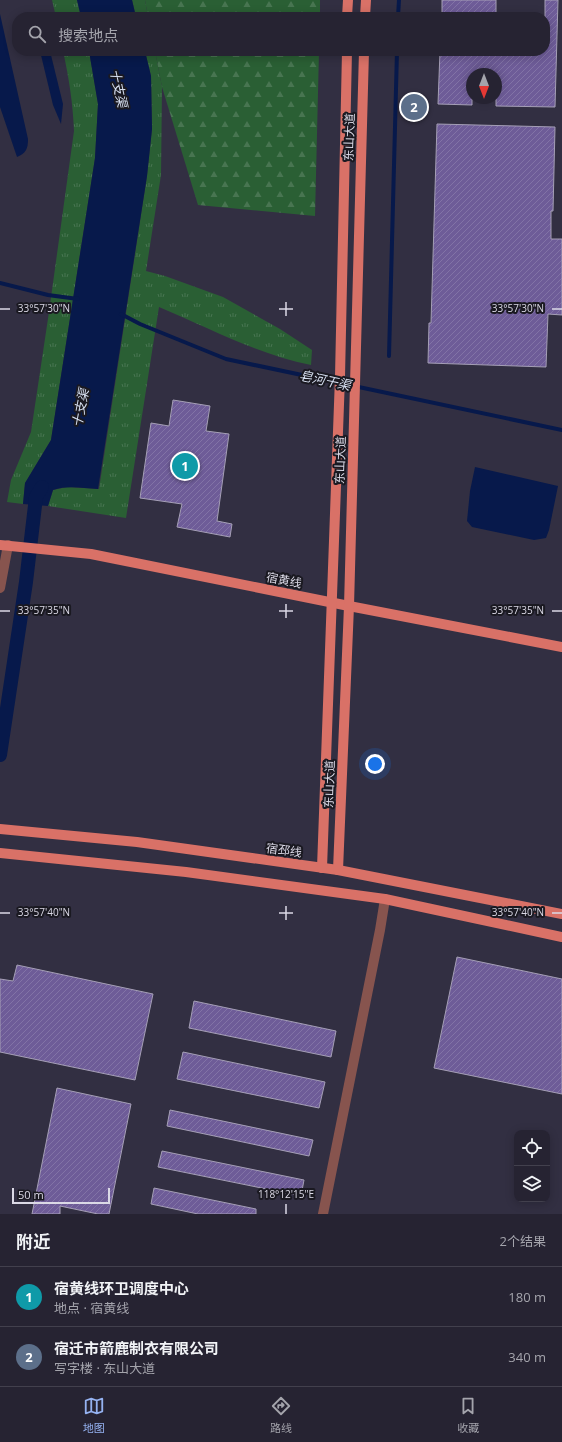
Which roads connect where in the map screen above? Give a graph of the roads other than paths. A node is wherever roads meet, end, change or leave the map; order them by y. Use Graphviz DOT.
graph roads {
  1 [pos="348,0"];
  2 [pos="366,0"];
  3 [pos="347,12"];
  4 [pos="365,12"];
  5 [pos="346,56"];
  6 [pos="364,56"];
  7 [pos="8,545"];
  8 [pos="0,588"];
  9 [pos="332,603"];
  10 [pos="349,606"];
  11 [pos="562,646"];
  12 [pos="0,829"];
  13 [pos="0,853"];
  14 [pos="322,868"];
  15 [pos="338,870"];
  16 [pos="385,898"];
  17 [pos="562,914"];
  18 [pos="562,937"];
  19 [pos="323,1214"];
  1 -- 3 [label="main road"];
  2 -- 4 [label="main road"];
  5 -- 9 [label="main road, 东山大道"];
  6 -- 10 [label="main road, 东山大道"];
  7 -- 8 [label="street"];
  7 -- 9 [label="main road, 宿黄线"];
  9 -- 10 [label="main road, 宿黄线"];
  9 -- 14 [label="main road, 东山大道"];
  10 -- 11 [label="main road, 宿黄线"];
  10 -- 15 [label="main road, 东山大道"];
  12 -- 14 [label="main road, 宿邳线"];
  13 -- 16 [label="main road"];
  14 -- 15 [label="main road, 宿邳线"];
  15 -- 17 [label="main road, 宿邳线"];
  16 -- 18 [label="main road"];
  16 -- 19 [label="street"];
}
